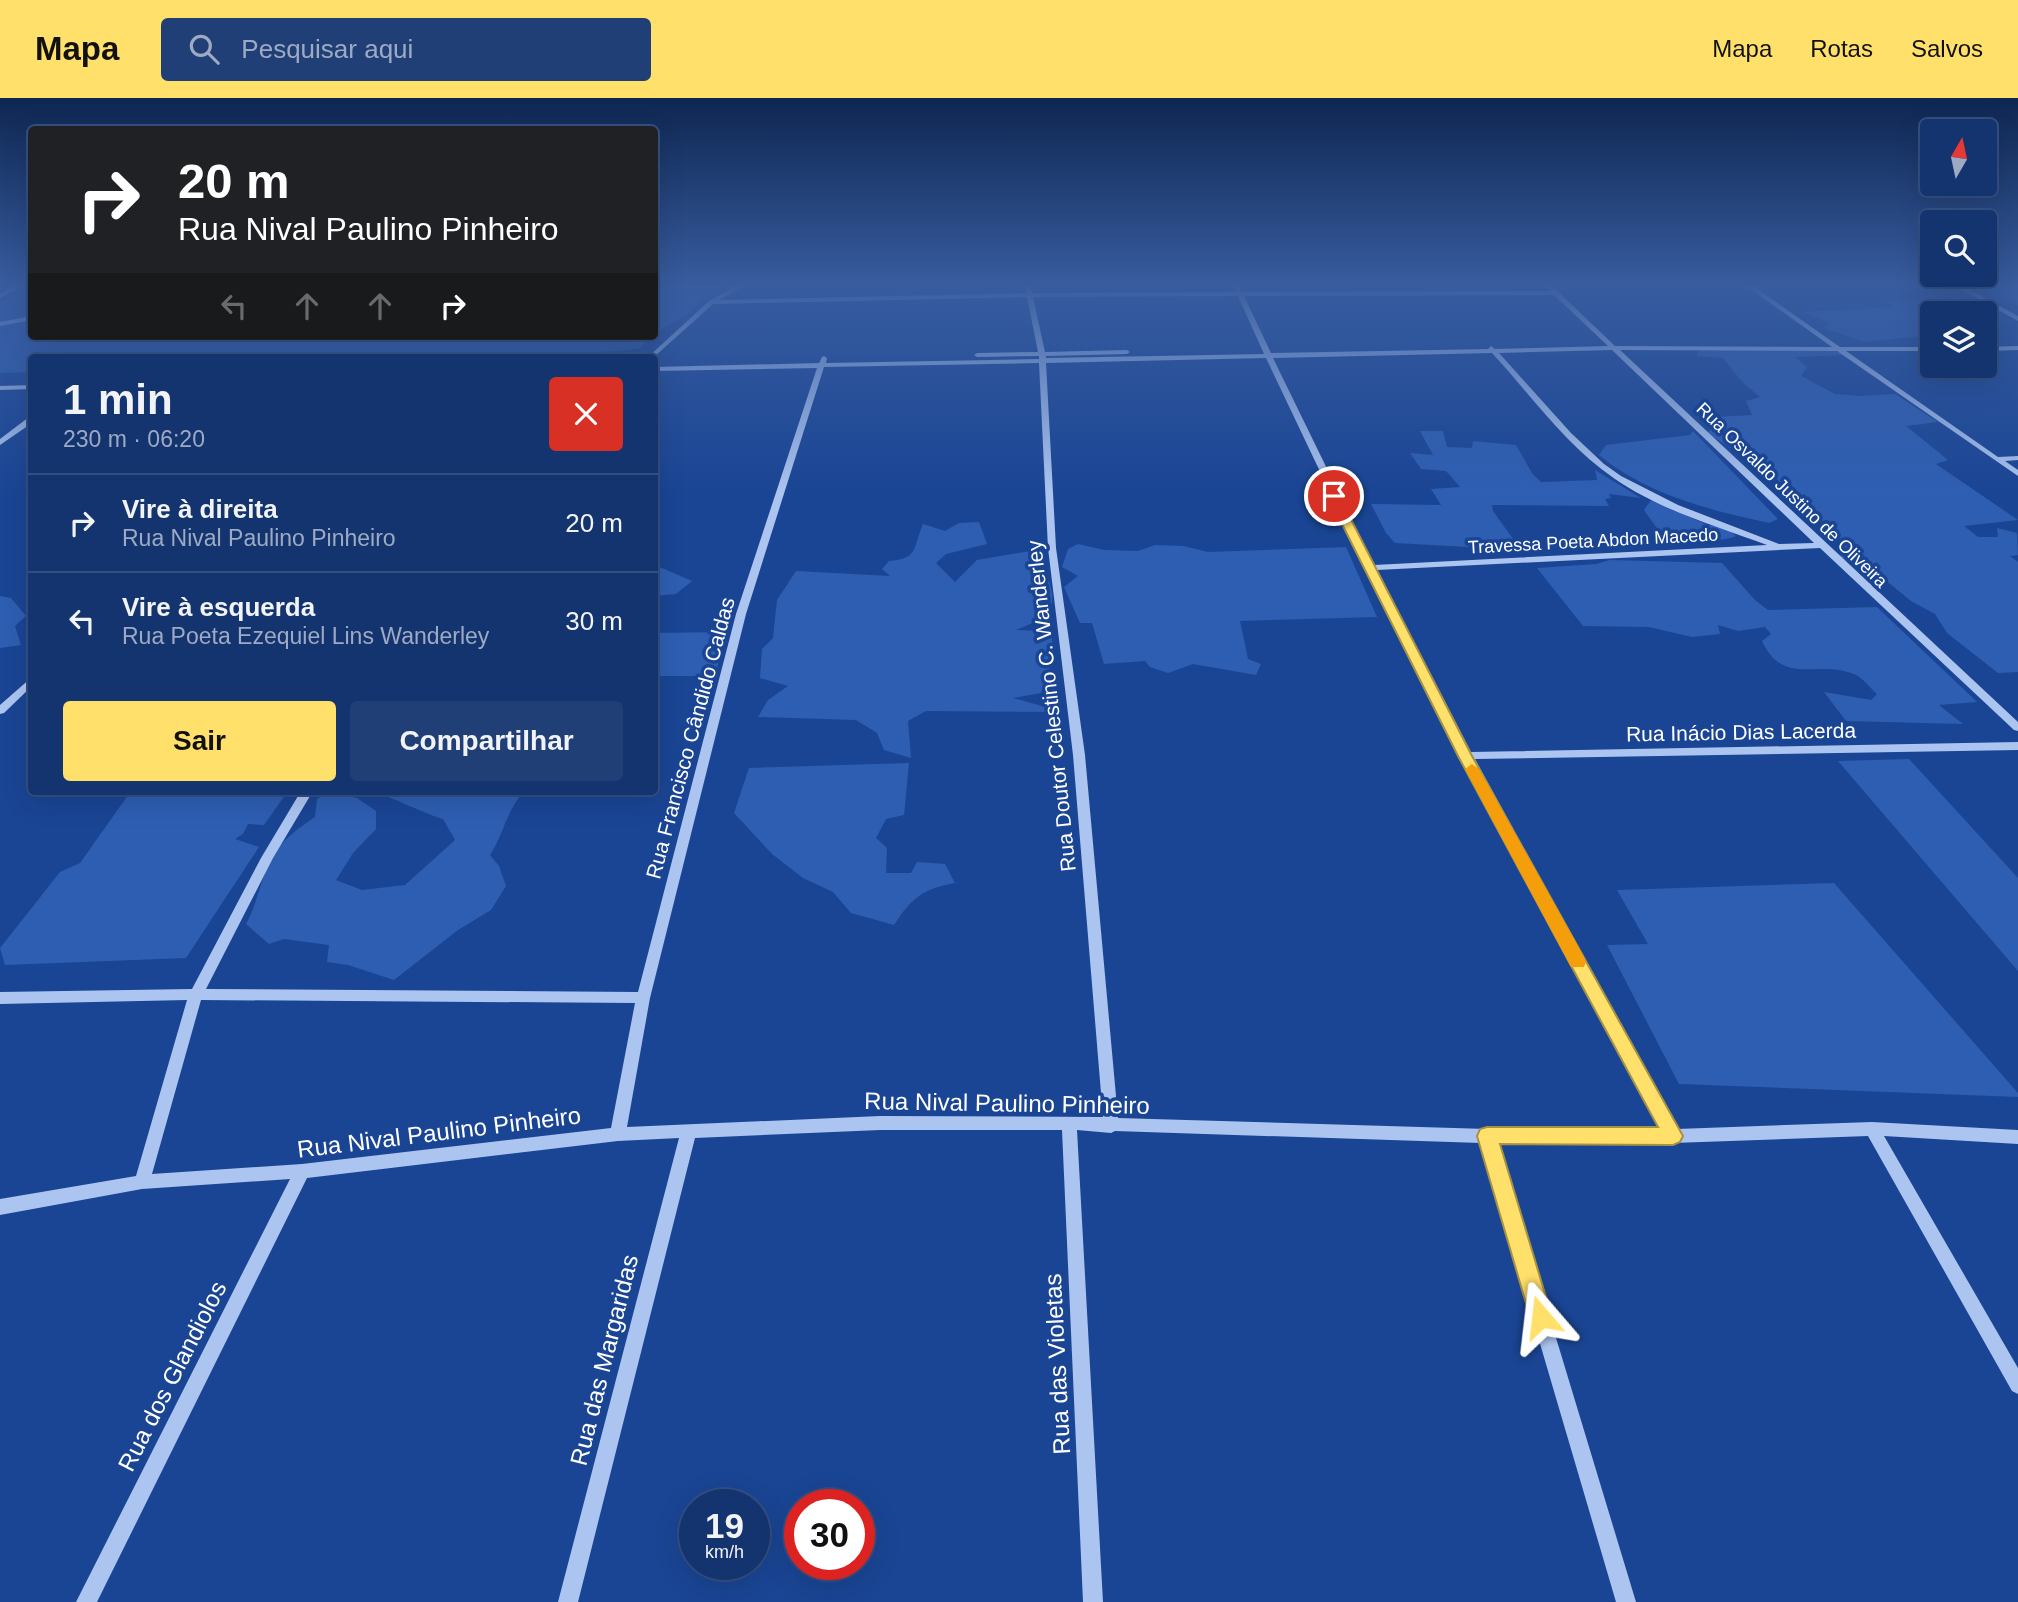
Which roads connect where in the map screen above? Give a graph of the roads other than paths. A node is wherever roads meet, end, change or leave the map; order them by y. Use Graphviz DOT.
graph roads {
  1 [pos="1041,353"];
  2 [pos="1227,353"];
  3 [pos="1266,353"];
  4 [pos="1496,353"];
  5 [pos="1621,353"];
  6 [pos="1844,353"];
  7 [pos="1042,359"];
  8 [pos="824,362"];
  9 [pos="658,363"];
  10 [pos="658,369"];
  11 [pos="28,381"];
  12 [pos="0,382"];
  13 [pos="28,387"];
  14 [pos="0,388"];
  15 [pos="28,422"];
  16 [pos="0,443"];
  17 [pos="2018,458"];
  18 [pos="1996,459"];
  19 [pos="2018,474"];
  20 [pos="1820,545"];
  21 [pos="1780,547"];
  22 [pos="1368,568"];
  23 [pos="28,684"];
  24 [pos="0,711"];
  25 [pos="2018,728"];
  26 [pos="2018,746"];
  27 [pos="1465,756"];
  28 [pos="305,795"];
  29 [pos="196,994"];
  30 [pos="0,998"];
  31 [pos="643,998"];
  32 [pos="1069,1123"];
  33 [pos="1111,1126"];
  34 [pos="1872,1129"];
  35 [pos="689,1131"];
  36 [pos="618,1134"];
  37 [pos="1487,1136"];
  38 [pos="1673,1136"];
  39 [pos="2018,1138"];
  40 [pos="302,1171"];
  41 [pos="142,1182"];
  42 [pos="0,1207"];
  43 [pos="2018,1385"];
  44 [pos="86,1602"];
  45 [pos="568,1602"];
  46 [pos="1094,1602"];
  47 [pos="1626,1602"];
  1 -- 7 [label="street, Rua Doutor Celestino C. Wanderley"];
  2 -- 7 [label="street"];
  3 -- 22 [label="street"];
  4 -- 21 [label="street"];
  5 -- 20 [label="street, Rua Osvaldo Justino de Oliveira"];
  6 -- 18 [label="street"];
  7 -- 8 [label="street"];
  7 -- 33 [label="street, Rua Doutor Celestino C. Wanderley"];
  8 -- 9 [label="street"];
  8 -- 10 [label="street"];
  8 -- 31 [label="street, Rua Francisco Cândido Caldas"];
  11 -- 12 [label="street"];
  13 -- 14 [label="street"];
  15 -- 16 [label="street"];
  17 -- 18 [label="street"];
  18 -- 19 [label="street"];
  20 -- 21 [label="street, Travessa Poeta Abdon Macedo"];
  20 -- 25 [label="street, Rua Osvaldo Justino de Oliveira"];
  21 -- 22 [label="street, Travessa Poeta Abdon Macedo"];
  22 -- 27 [label="street"];
  23 -- 24 [label="street"];
  26 -- 27 [label="street, Rua Inácio Dias Lacerda"];
  27 -- 38 [label="street"];
  28 -- 29 [label="street"];
  29 -- 30 [label="street"];
  29 -- 31 [label="street"];
  29 -- 41 [label="street"];
  31 -- 36 [label="street, Rua Francisco Cândido Caldas"];
  32 -- 33 [label="street, Rua Nival Paulino Pinheiro"];
  32 -- 35 [label="street, Rua Nival Paulino Pinheiro"];
  32 -- 46 [label="street, Rua das Violetas"];
  33 -- 37 [label="street, Rua Nival Paulino Pinheiro"];
  34 -- 38 [label="street, Rua Nival Paulino Pinheiro"];
  34 -- 39 [label="street, Rua Nival Paulino Pinheiro"];
  34 -- 43 [label="street"];
  35 -- 36 [label="street, Rua Nival Paulino Pinheiro"];
  35 -- 45 [label="street, Rua das Margaridas"];
  36 -- 40 [label="street, Rua Nival Paulino Pinheiro"];
  37 -- 38 [label="street, Rua Nival Paulino Pinheiro"];
  37 -- 47 [label="street"];
  40 -- 41 [label="street, Rua Nival Paulino Pinheiro"];
  40 -- 44 [label="street, Rua dos Glandiolos"];
  41 -- 42 [label="street, Rua Nival Paulino Pinheiro"];
}
